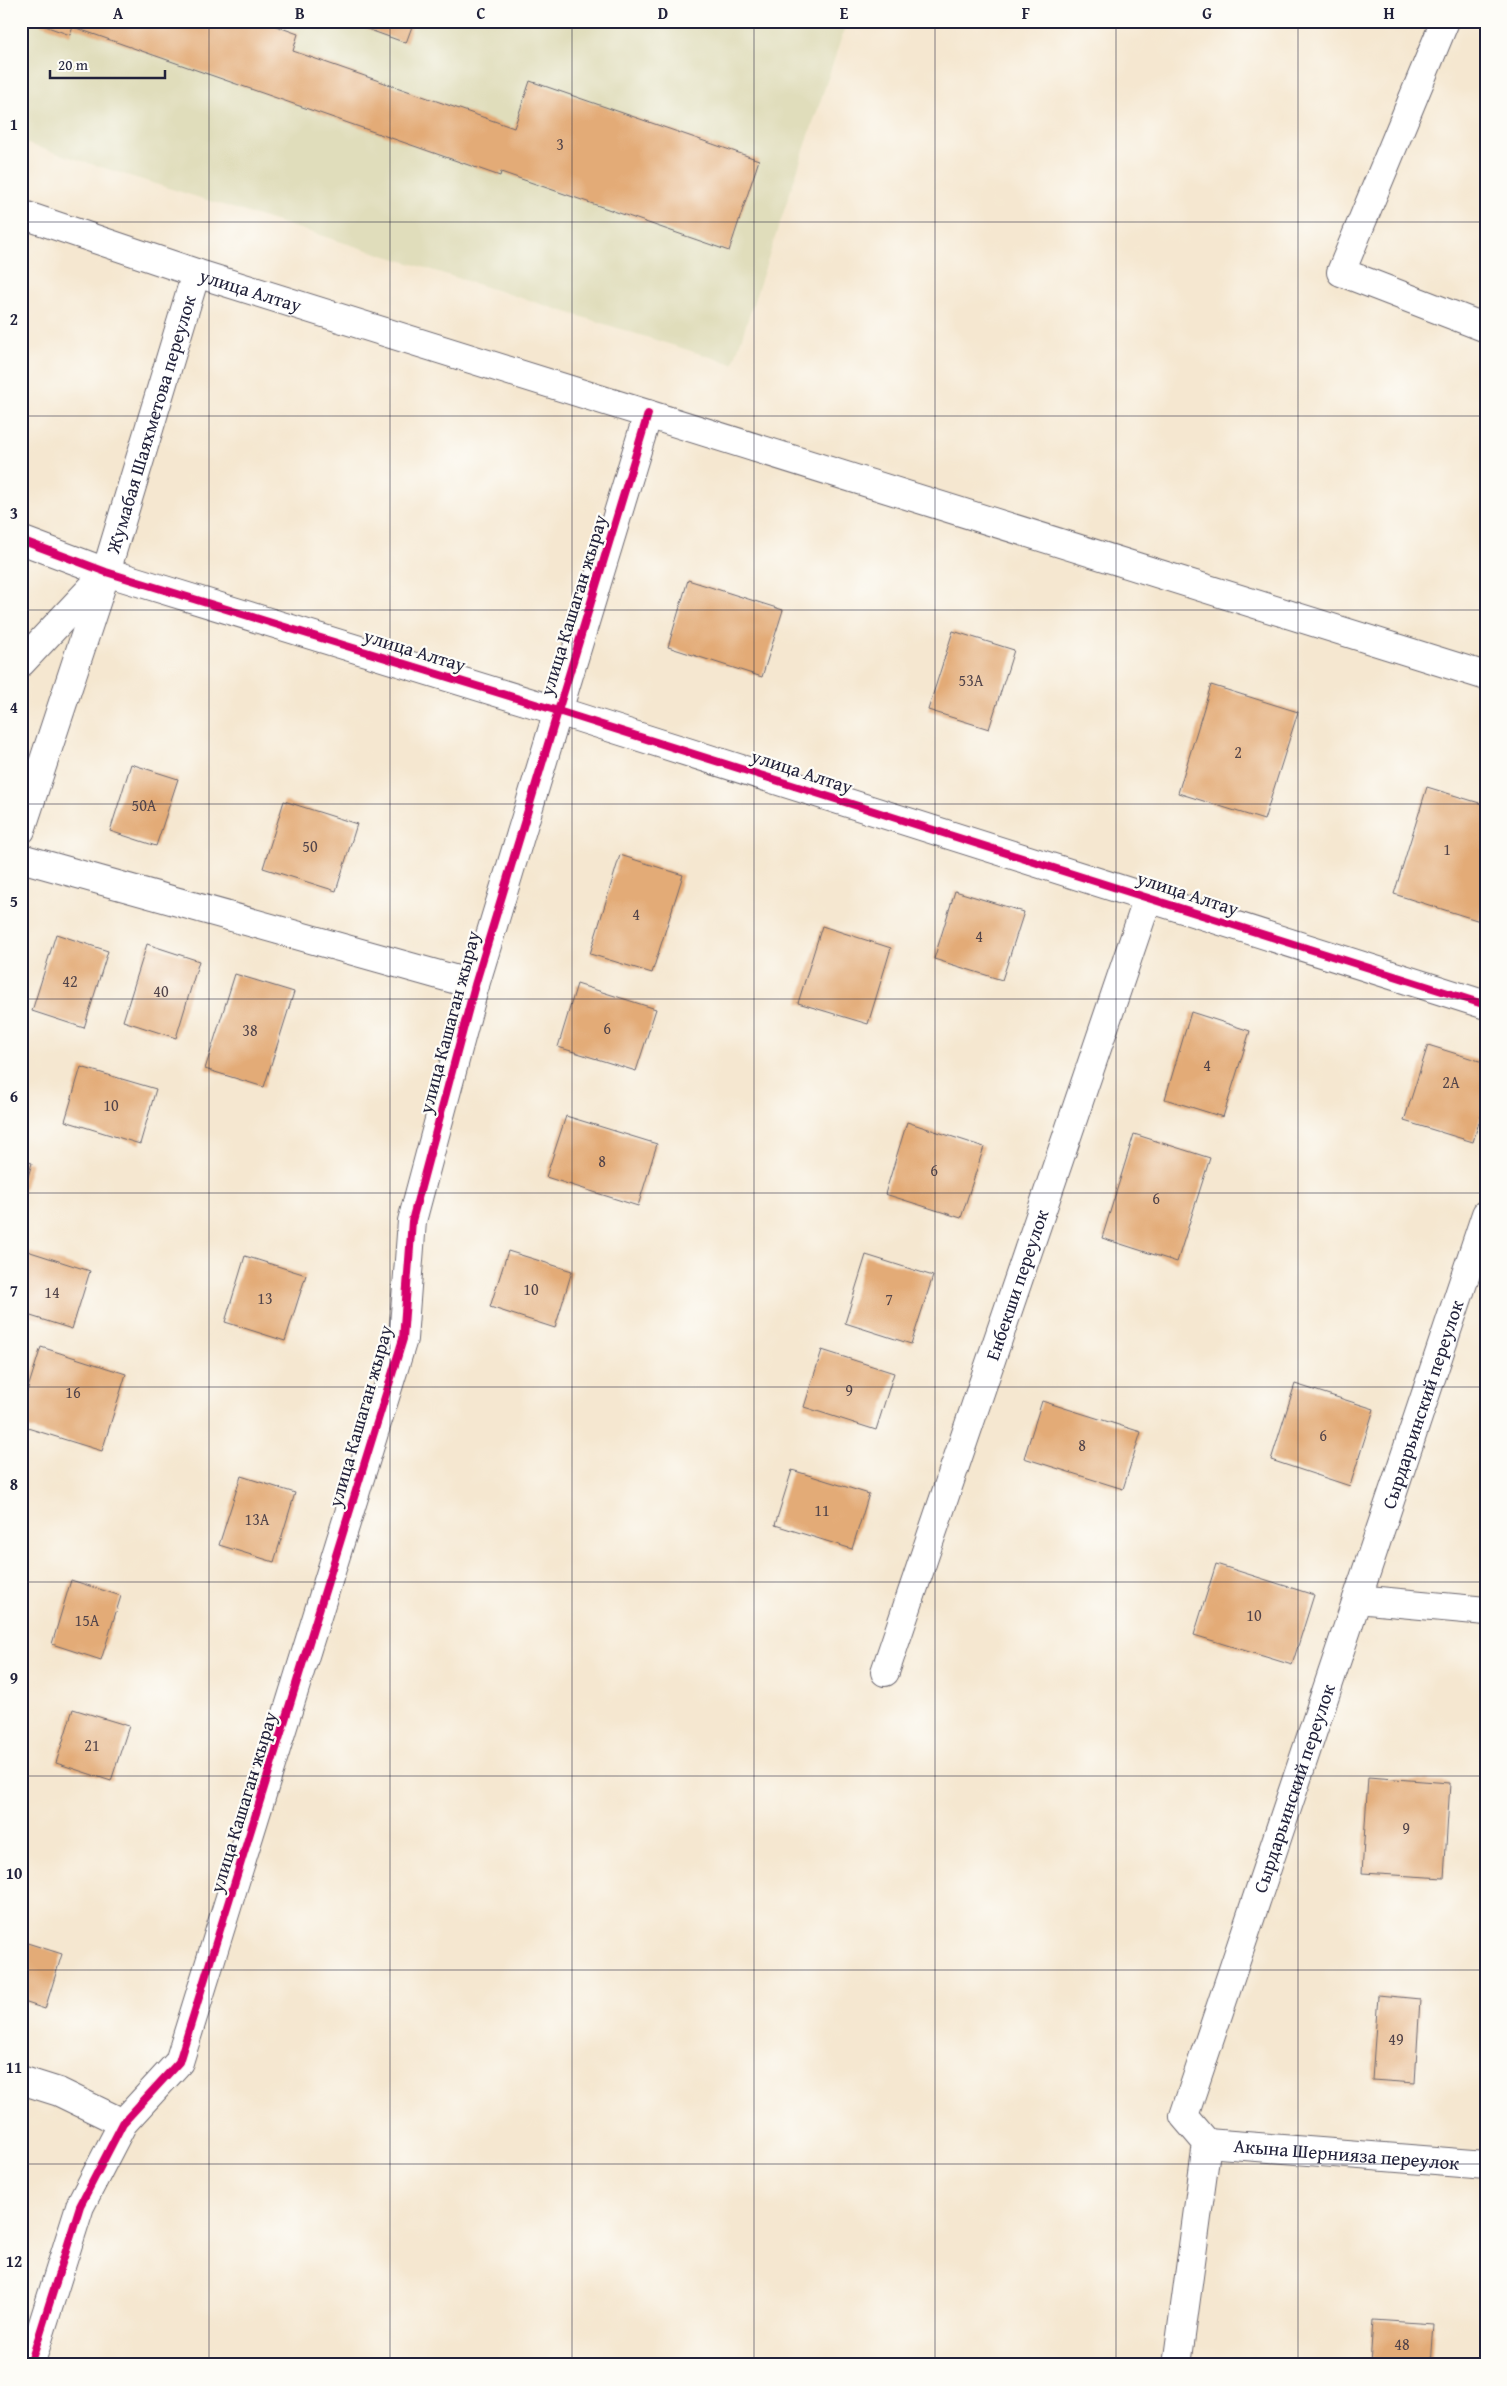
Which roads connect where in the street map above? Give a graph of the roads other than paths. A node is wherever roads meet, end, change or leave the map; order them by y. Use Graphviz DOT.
graph roads {
  1 [pos="1445,21"];
  2 [pos="21,214"];
  3 [pos="196,273"];
  4 [pos="1486,328"];
  5 [pos="648,414"];
  6 [pos="21,540"];
  7 [pos="106,572"];
  8 [pos="21,663"];
  9 [pos="1486,676"];
  10 [pos="558,711"];
  11 [pos="21,830"];
  12 [pos="21,858"];
  13 [pos="1148,898"];
  14 [pos="475,985"];
  15 [pos="1486,1005"];
  16 [pos="1486,1214"];
  17 [pos="1357,1599"];
  18 [pos="1486,1611"];
  19 [pos="885,1672"];
  20 [pos="21,2080"];
  21 [pos="124,2123"];
  22 [pos="1207,2143"];
  23 [pos="1486,2165"];
  24 [pos="30,2365"];
  25 [pos="1178,2365"];
  1 -- 4 [label="street"];
  2 -- 3 [label="street, улица Алтау"];
  3 -- 5 [label="street, улица Алтау"];
  3 -- 7 [label="street, Жумабая Шаяхметова переулок"];
  5 -- 9 [label="street, улица Алтау"];
  5 -- 10 [label="street, улица Кашаган жырау"];
  6 -- 7 [label="street, улица Алтау"];
  7 -- 8 [label="street"];
  7 -- 10 [label="street, улица Алтау"];
  7 -- 11 [label="street, Жумабая Шаяхметова переулок"];
  10 -- 13 [label="street, улица Алтау"];
  10 -- 14 [label="street, улица Кашаган жырау"];
  12 -- 14 [label="street"];
  13 -- 15 [label="street, улица Алтау"];
  13 -- 19 [label="street, Енбекши переулок"];
  14 -- 21 [label="street, улица Кашаган жырау"];
  16 -- 17 [label="street, Сырдарьинский переулок"];
  17 -- 18 [label="street"];
  17 -- 22 [label="street, Сырдарьинский переулок"];
  20 -- 21 [label="street"];
  21 -- 24 [label="street, улица Кашаган жырау"];
  22 -- 23 [label="street, Акына Шернияза переулок"];
  22 -- 25 [label="street"];
}
